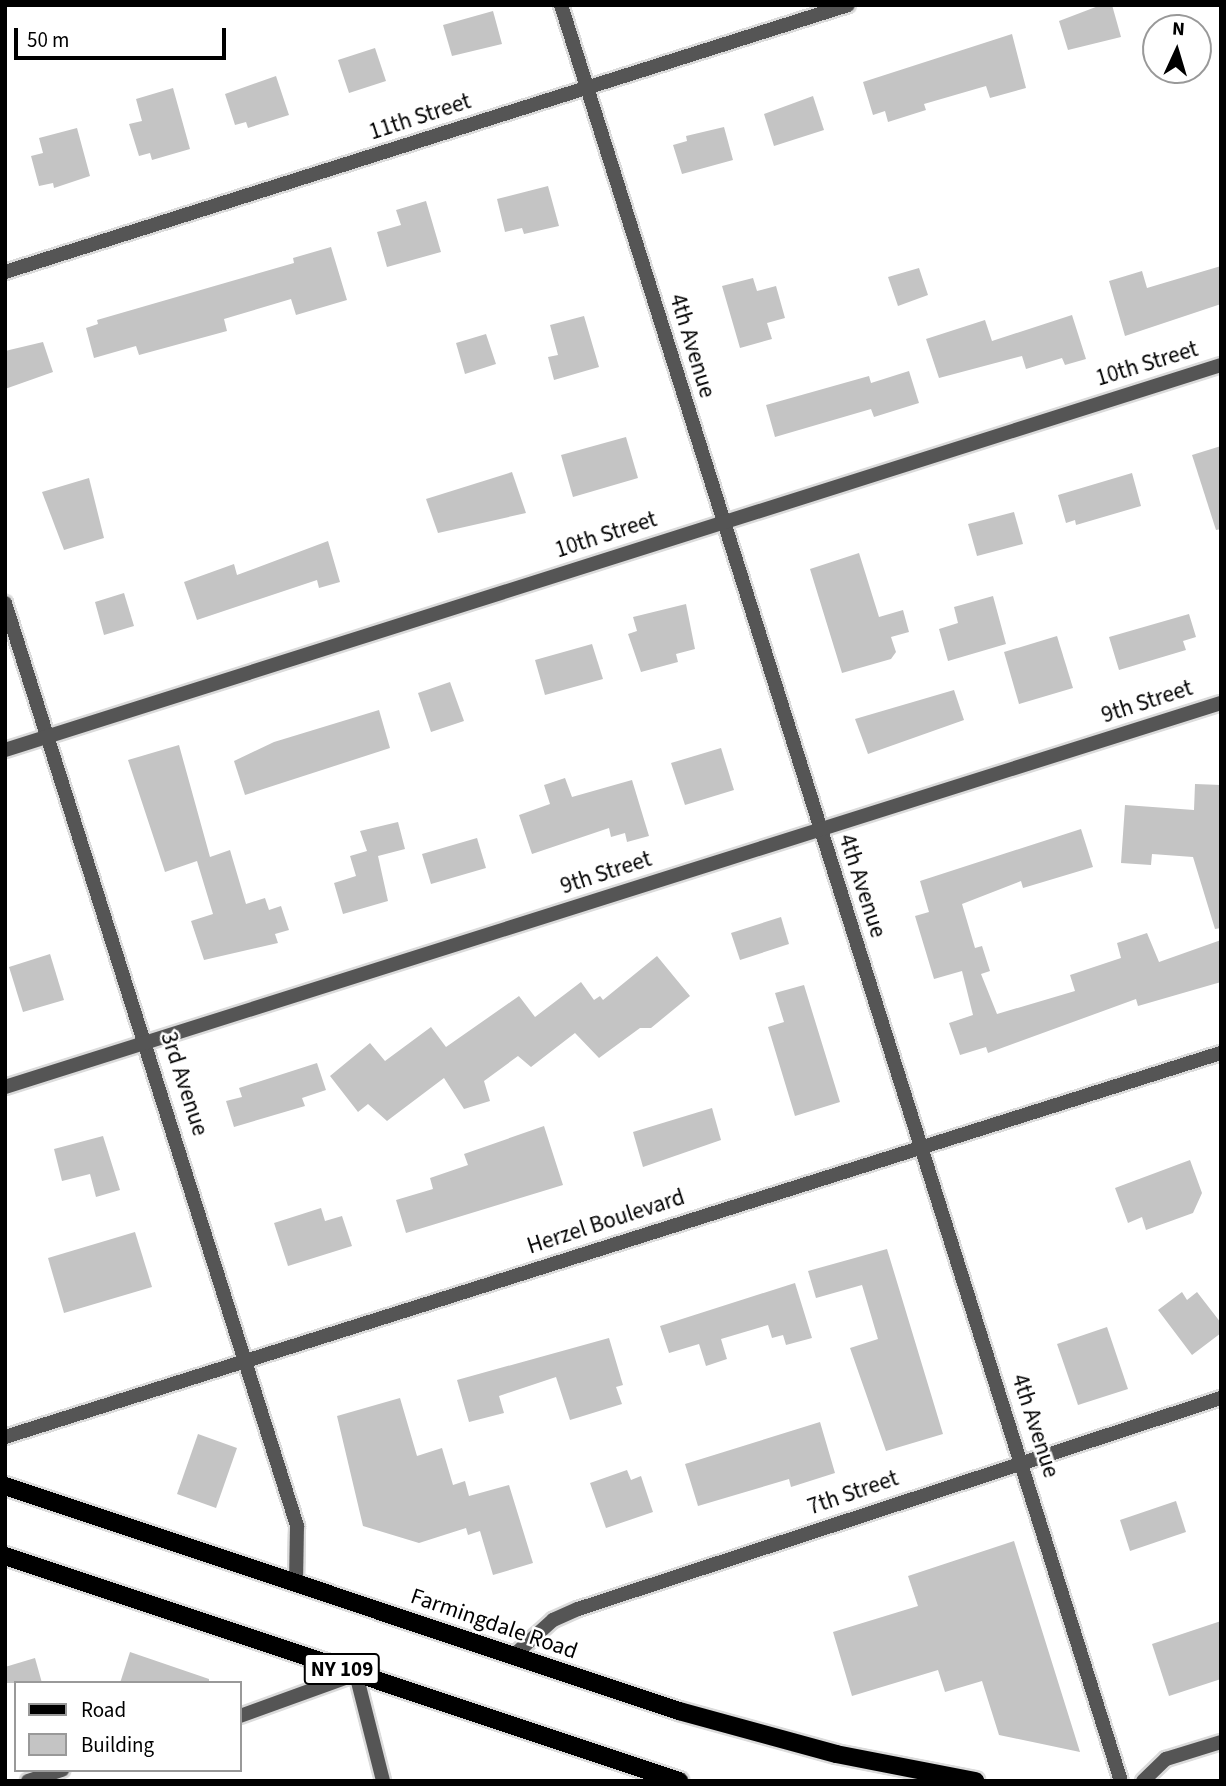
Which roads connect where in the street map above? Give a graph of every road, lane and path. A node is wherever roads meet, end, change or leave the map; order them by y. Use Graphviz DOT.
graph roads {
  1 [pos="561,5"];
  2 [pos="848,5"];
  3 [pos="587,87"];
  4 [pos="5,272"];
  5 [pos="1221,365"];
  6 [pos="723,522"];
  7 [pos="5,603"];
  8 [pos="1221,703"];
  9 [pos="48,737"];
  10 [pos="5,750"];
  11 [pos="820,829"];
  12 [pos="147,1042"];
  13 [pos="1221,1054"];
  14 [pos="5,1087"];
  15 [pos="920,1146"];
  16 [pos="247,1360"];
  17 [pos="1221,1398"];
  18 [pos="5,1437"];
  19 [pos="1022,1460"];
  20 [pos="5,1486"];
  21 [pos="5,1556"];
  22 [pos="296,1583"];
  23 [pos="513,1656"];
  24 [pos="356,1674"];
  25 [pos="242,1715"];
  26 [pos="1221,1742"];
  27 [pos="56,1772"];
  28 [pos="28,1781"];
  29 [pos="383,1781"];
  30 [pos="679,1781"];
  31 [pos="975,1781"];
  32 [pos="1121,1781"];
  33 [pos="1143,1781"];
  1 -- 3 [label="street, 4th Avenue"];
  2 -- 3 [label="street, 11th Street"];
  3 -- 4 [label="street, 11th Street"];
  3 -- 6 [label="street, 4th Avenue"];
  5 -- 6 [label="street, 10th Street"];
  6 -- 9 [label="street, 10th Street"];
  6 -- 11 [label="street, 4th Avenue"];
  7 -- 9 [label="street, 3rd Avenue"];
  8 -- 11 [label="street, 9th Street"];
  9 -- 10 [label="street, 10th Street"];
  9 -- 12 [label="street, 3rd Avenue"];
  11 -- 12 [label="street, 9th Street"];
  11 -- 15 [label="street, 4th Avenue"];
  12 -- 14 [label="street, 9th Street"];
  12 -- 16 [label="street, 3rd Avenue"];
  13 -- 15 [label="street, Herzel Boulevard"];
  15 -- 16 [label="street, Herzel Boulevard"];
  15 -- 19 [label="street, 4th Avenue"];
  16 -- 18 [label="street, Herzel Boulevard"];
  16 -- 22 [label="street, 3rd Avenue"];
  17 -- 19 [label="street, 7th Street"];
  19 -- 23 [label="street, 7th Street"];
  19 -- 32 [label="street, 4th Avenue"];
  20 -- 22 [label="main road, Farmingdale Road"];
  21 -- 24 [label="main road, NY 109"];
  22 -- 23 [label="main road, Farmingdale Road"];
  23 -- 31 [label="main road, Farmingdale Road"];
  24 -- 25 [label="street"];
  24 -- 29 [label="street"];
  24 -- 30 [label="main road, NY 109"];
  26 -- 33 [label="street"];
  27 -- 28 [label="street"];
}
